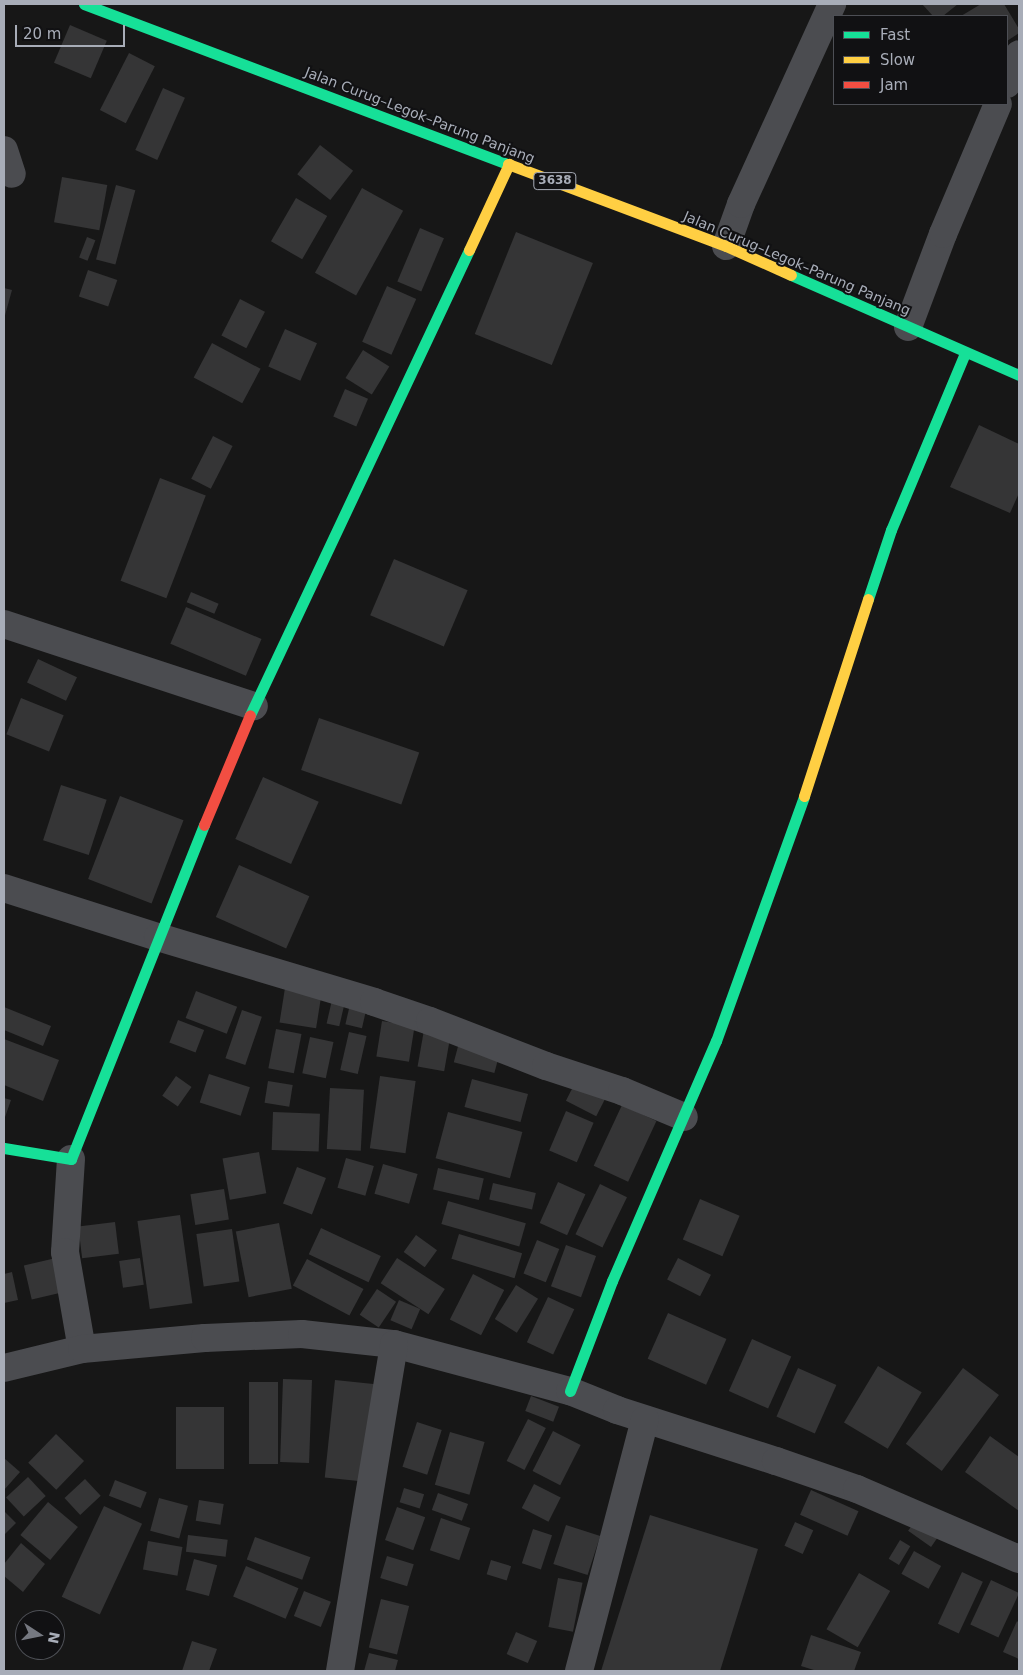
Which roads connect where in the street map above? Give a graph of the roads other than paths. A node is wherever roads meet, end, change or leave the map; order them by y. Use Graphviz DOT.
graph roads {
  1 [pos="84,4"];
  2 [pos="832,4"];
  3 [pos="102,8"];
  4 [pos="1019,54"];
  5 [pos="1008,82"];
  6 [pos="998,105"];
  7 [pos="509,164"];
  8 [pos="726,246"];
  9 [pos="908,327"];
  10 [pos="965,353"];
  11 [pos="1019,375"];
  12 [pos="4,624"];
  13 [pos="254,706"];
  14 [pos="4,888"];
  15 [pos="158,938"];
  16 [pos="684,1117"];
  17 [pos="4,1148"];
  18 [pos="71,1159"];
  19 [pos="394,1344"];
  20 [pos="82,1349"];
  21 [pos="4,1368"];
  22 [pos="570,1391"];
  23 [pos="645,1419"];
  24 [pos="1019,1560"];
  25 [pos="340,1671"];
  26 [pos="579,1671"];
  1 -- 3 [label="street, Jalan Curug–Legok–Parung Panjang / 3638"];
  2 -- 8 [label="street"];
  3 -- 7 [label="street, Jalan Curug–Legok–Parung Panjang / 3638"];
  4 -- 5 [label="street"];
  6 -- 9 [label="street"];
  7 -- 8 [label="street, Jalan Curug–Legok–Parung Panjang / 3638"];
  7 -- 13 [label="street"];
  8 -- 9 [label="street, Jalan Curug–Legok–Parung Panjang / 3638"];
  9 -- 10 [label="street, Jalan Curug–Legok–Parung Panjang / 3638"];
  10 -- 11 [label="street, Jalan Curug–Legok–Parung Panjang / 3638"];
  10 -- 16 [label="street"];
  12 -- 13 [label="street"];
  13 -- 15 [label="street"];
  14 -- 15 [label="street"];
  15 -- 16 [label="street"];
  15 -- 18 [label="street"];
  16 -- 22 [label="street"];
  17 -- 18 [label="street"];
  18 -- 20 [label="street"];
  19 -- 20 [label="street"];
  19 -- 22 [label="street"];
  19 -- 25 [label="street"];
  20 -- 21 [label="street"];
  22 -- 23 [label="street"];
  23 -- 24 [label="street"];
  23 -- 26 [label="street"];
}
